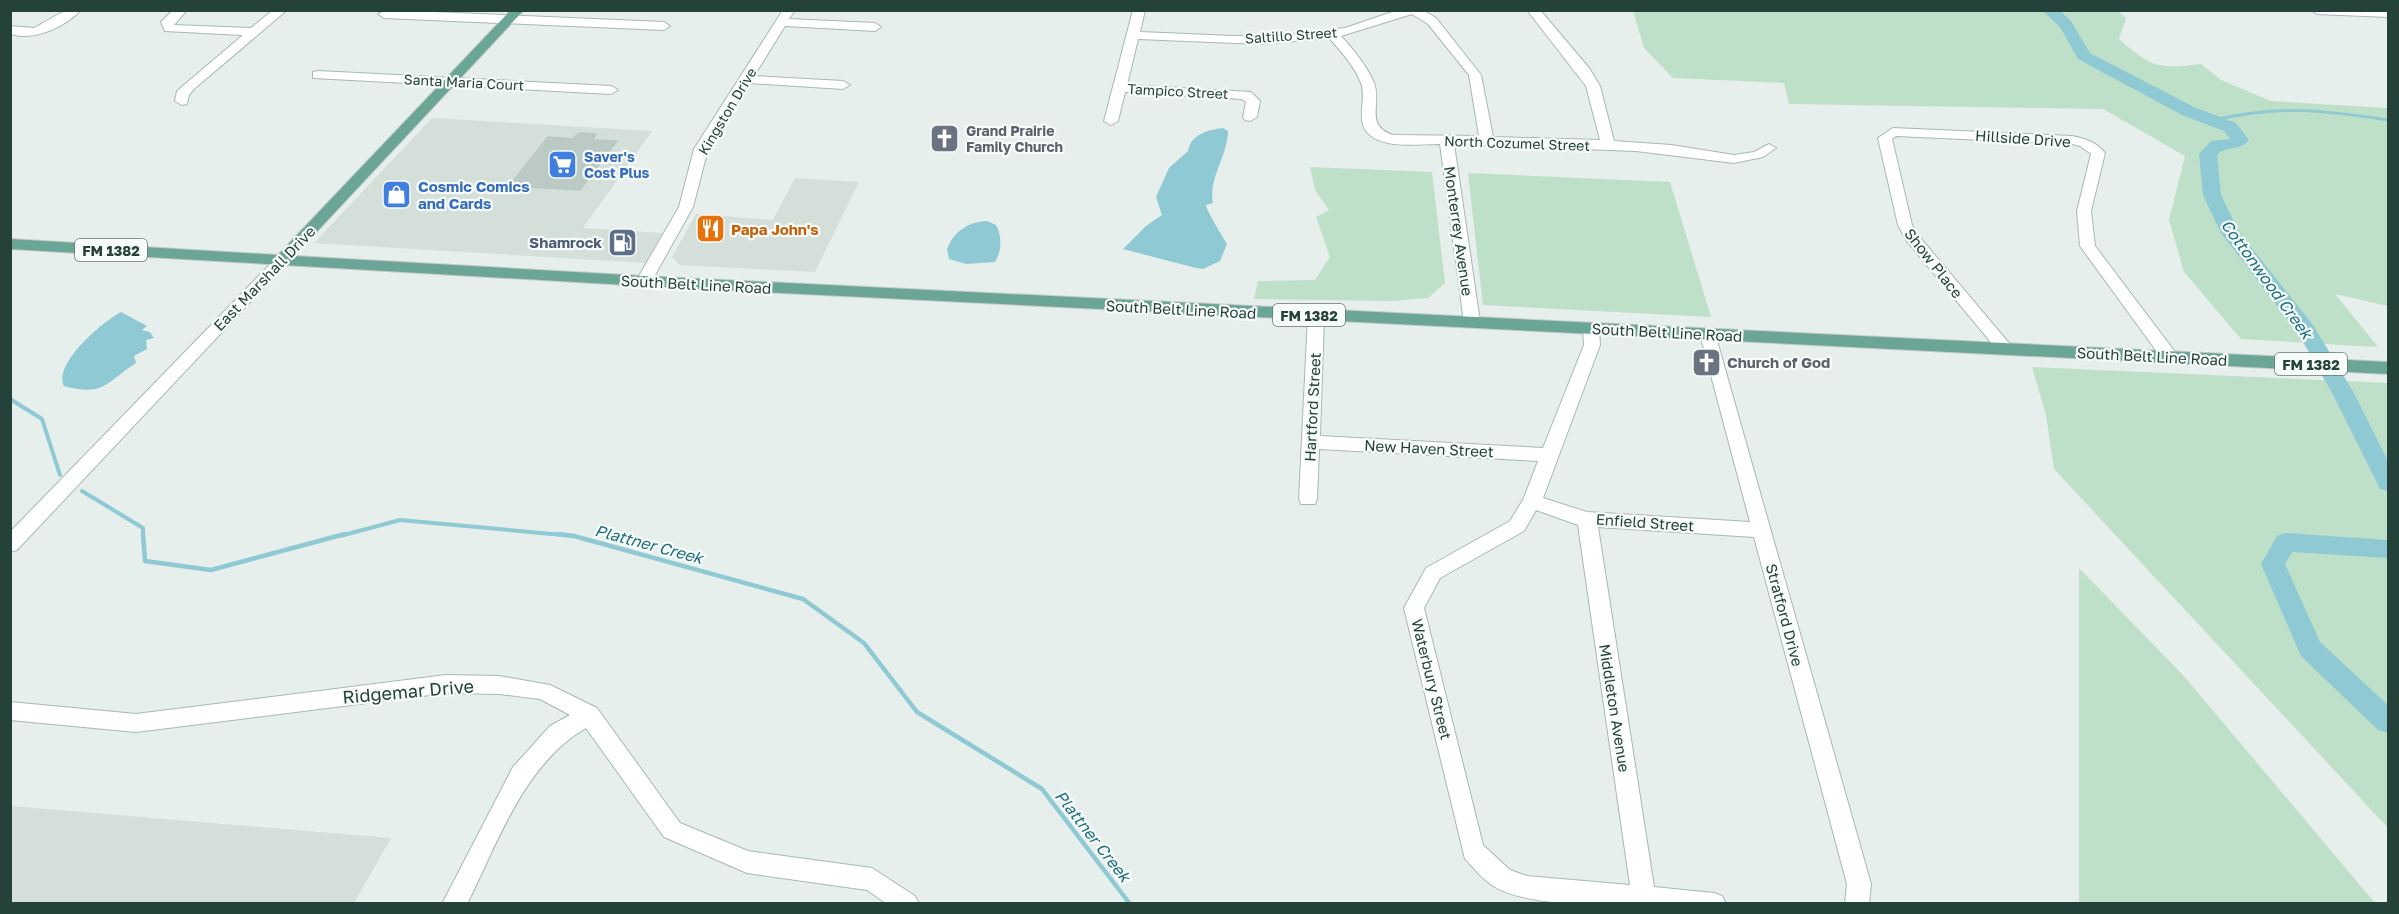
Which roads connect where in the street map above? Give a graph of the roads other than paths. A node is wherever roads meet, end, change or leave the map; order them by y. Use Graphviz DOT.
graph roads {
  1 [pos="75,10"];
  2 [pos="181,10"];
  3 [pos="281,10"];
  4 [pos="1139,10"];
  5 [pos="1412,10"];
  6 [pos="1533,10"];
  7 [pos="2317,10"];
  8 [pos="384,14"];
  9 [pos="2388,14"];
  10 [pos="514,15"];
  11 [pos="785,16"];
  12 [pos="664,26"];
  13 [pos="875,27"];
  14 [pos="10,30"];
  15 [pos="255,32"];
  16 [pos="1333,34"];
  17 [pos="1133,35"];
  18 [pos="318,75"];
  19 [pos="745,80"];
  20 [pos="450,81"];
  21 [pos="843,85"];
  22 [pos="1119,88"];
  23 [pos="611,90"];
  24 [pos="182,101"];
  25 [pos="1250,117"];
  26 [pos="1111,121"];
  27 [pos="1893,132"];
  28 [pos="1446,140"];
  29 [pos="1487,141"];
  30 [pos="1608,146"];
  31 [pos="1769,148"];
  32 [pos="10,244"];
  33 [pos="283,259"];
  34 [pos="644,281"];
  35 [pos="1316,316"];
  36 [pos="1472,322"];
  37 [pos="1591,328"];
  38 [pos="1708,334"];
  39 [pos="2005,348"];
  40 [pos="2169,356"];
  41 [pos="2388,368"];
  42 [pos="1311,442"];
  43 [pos="1548,455"];
  44 [pos="1308,499"];
  45 [pos="1532,501"];
  46 [pos="1587,519"];
  47 [pos="1762,530"];
  48 [pos="10,545"];
  49 [pos="10,711"];
  50 [pos="589,715"];
  51 [pos="1644,898"];
  52 [pos="1859,899"];
  53 [pos="454,903"];
  54 [pos="907,903"];
  55 [pos="1714,903"];
  1 -- 14 [label="street"];
  2 -- 15 [label="street"];
  3 -- 15 [label="street"];
  4 -- 17 [label="street"];
  5 -- 16 [label="street, Saltillo Street"];
  5 -- 29 [label="street"];
  6 -- 30 [label="street"];
  7 -- 9 [label="street"];
  8 -- 10 [label="street"];
  10 -- 12 [label="street"];
  10 -- 20 [label="main road, East Marshall Drive"];
  11 -- 13 [label="street"];
  11 -- 19 [label="street, Kingston Drive"];
  15 -- 24 [label="street"];
  16 -- 17 [label="street, Saltillo Street"];
  16 -- 28 [label="street, North Cozumel Street"];
  17 -- 22 [label="street"];
  18 -- 20 [label="street, Santa Maria Court"];
  19 -- 21 [label="street"];
  19 -- 34 [label="street, Kingston Drive"];
  20 -- 23 [label="street, Santa Maria Court"];
  20 -- 33 [label="main road, East Marshall Drive"];
  22 -- 25 [label="street, Tampico Street"];
  22 -- 26 [label="street"];
  27 -- 39 [label="street, Show Place"];
  27 -- 40 [label="street, Hillside Drive"];
  28 -- 29 [label="street, North Cozumel Street"];
  28 -- 36 [label="street, Monterrey Avenue"];
  29 -- 30 [label="street, North Cozumel Street"];
  30 -- 31 [label="street, North Cozumel Street"];
  32 -- 33 [label="main road, South Belt Line Road / FM 1382"];
  33 -- 34 [label="main road, South Belt Line Road / FM 1382"];
  33 -- 48 [label="street, East Marshall Drive"];
  34 -- 35 [label="main road, South Belt Line Road / FM 1382"];
  35 -- 36 [label="main road, South Belt Line Road / FM 1382"];
  35 -- 42 [label="street, Hartford Street"];
  36 -- 37 [label="main road, South Belt Line Road / FM 1382"];
  37 -- 38 [label="main road, South Belt Line Road / FM 1382"];
  37 -- 43 [label="street, Waterbury Street"];
  38 -- 39 [label="main road, South Belt Line Road / FM 1382"];
  38 -- 47 [label="street, Stratford Drive"];
  39 -- 40 [label="main road, South Belt Line Road / FM 1382"];
  40 -- 41 [label="main road, South Belt Line Road / FM 1382"];
  42 -- 43 [label="street, New Haven Street"];
  42 -- 44 [label="street, Hartford Street"];
  43 -- 45 [label="street, Waterbury Street"];
  45 -- 46 [label="street, Enfield Street"];
  45 -- 51 [label="street, Waterbury Street"];
  46 -- 47 [label="street, Enfield Street"];
  46 -- 51 [label="street, Middleton Avenue"];
  47 -- 52 [label="street, Stratford Drive"];
  49 -- 50 [label="street, Ridgemar Drive"];
  50 -- 53 [label="street"];
  50 -- 54 [label="street, Ridgemar Drive"];
  51 -- 55 [label="street, Waterbury Street"];
}
